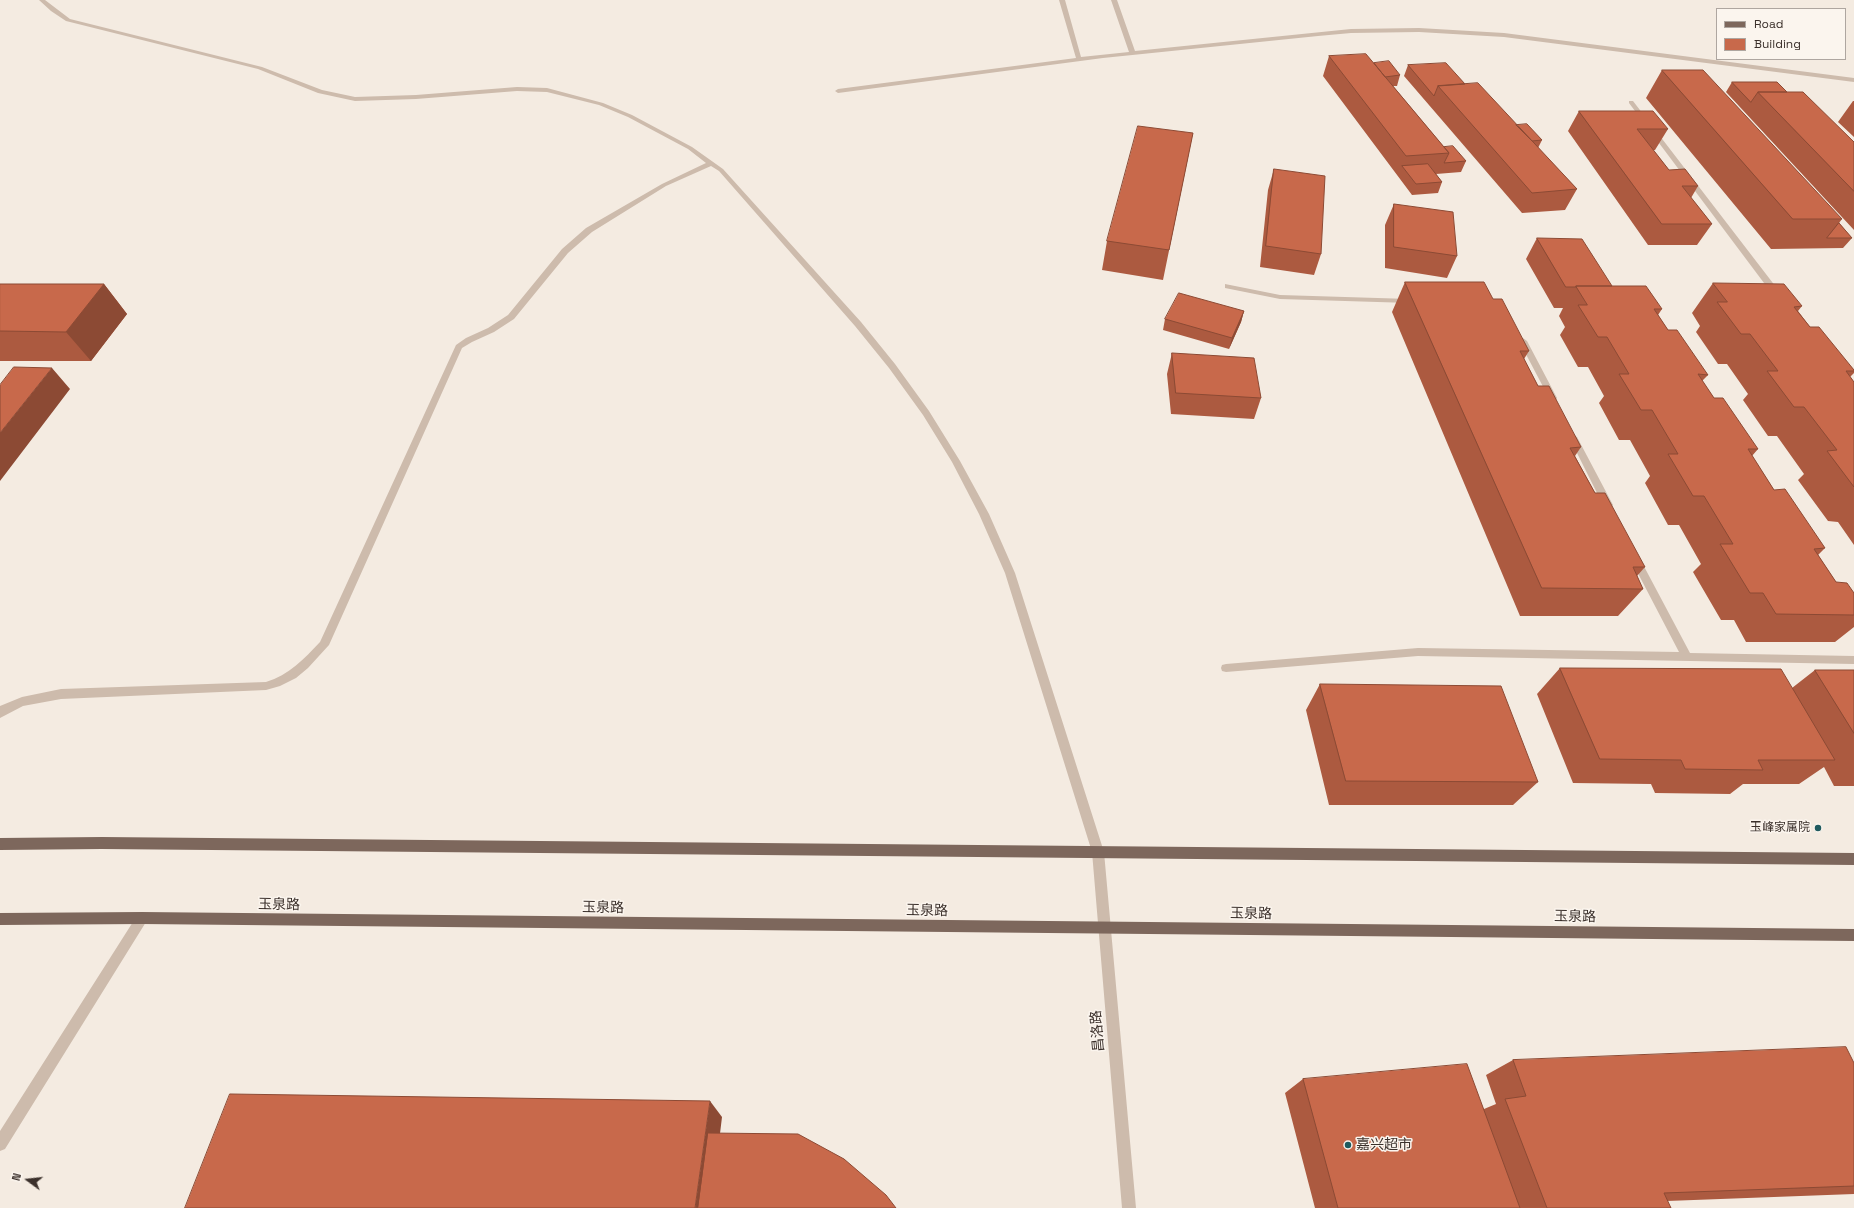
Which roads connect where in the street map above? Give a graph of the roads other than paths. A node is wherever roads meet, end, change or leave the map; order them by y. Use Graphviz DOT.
graph roads {
  1 [pos="42,0"];
  2 [pos="1062,0"];
  3 [pos="1114,0"];
  4 [pos="1132,53"];
  5 [pos="1079,59"];
  6 [pos="1854,80"];
  7 [pos="838,91"];
  8 [pos="1631,102"];
  9 [pos="711,163"];
  10 [pos="1228,286"];
  11 [pos="1778,297"];
  12 [pos="1420,301"];
  13 [pos="1519,332"];
  14 [pos="1555,403"];
  15 [pos="1570,431"];
  16 [pos="1614,516"];
  17 [pos="1632,551"];
  18 [pos="1687,657"];
  19 [pos="1854,660"];
  20 [pos="1226,668"];
  21 [pos="0,713"];
  22 [pos="0,844"];
  23 [pos="1098,852"];
  24 [pos="1854,860"];
  25 [pos="142,918"];
  26 [pos="0,919"];
  27 [pos="1106,928"];
  28 [pos="1854,935"];
  29 [pos="0,1144"];
  30 [pos="1129,1208"];
  1 -- 9 [label="street, 昌洛路"];
  2 -- 5 [label="street"];
  3 -- 4 [label="street"];
  4 -- 5 [label="street"];
  4 -- 6 [label="street"];
  5 -- 7 [label="street"];
  8 -- 11 [label="street"];
  9 -- 21 [label="street"];
  9 -- 23 [label="street, 昌洛路"];
  10 -- 12 [label="street"];
  13 -- 14 [label="street"];
  15 -- 16 [label="street"];
  17 -- 18 [label="street"];
  18 -- 19 [label="street"];
  18 -- 20 [label="street"];
  22 -- 23 [label="main road"];
  23 -- 24 [label="main road"];
  23 -- 27 [label="street, 昌洛路"];
  25 -- 26 [label="main road, 玉泉路"];
  25 -- 27 [label="main road, 玉泉路"];
  25 -- 29 [label="street"];
  27 -- 28 [label="main road, 玉泉路"];
  27 -- 30 [label="street, 昌洛路"];
}
